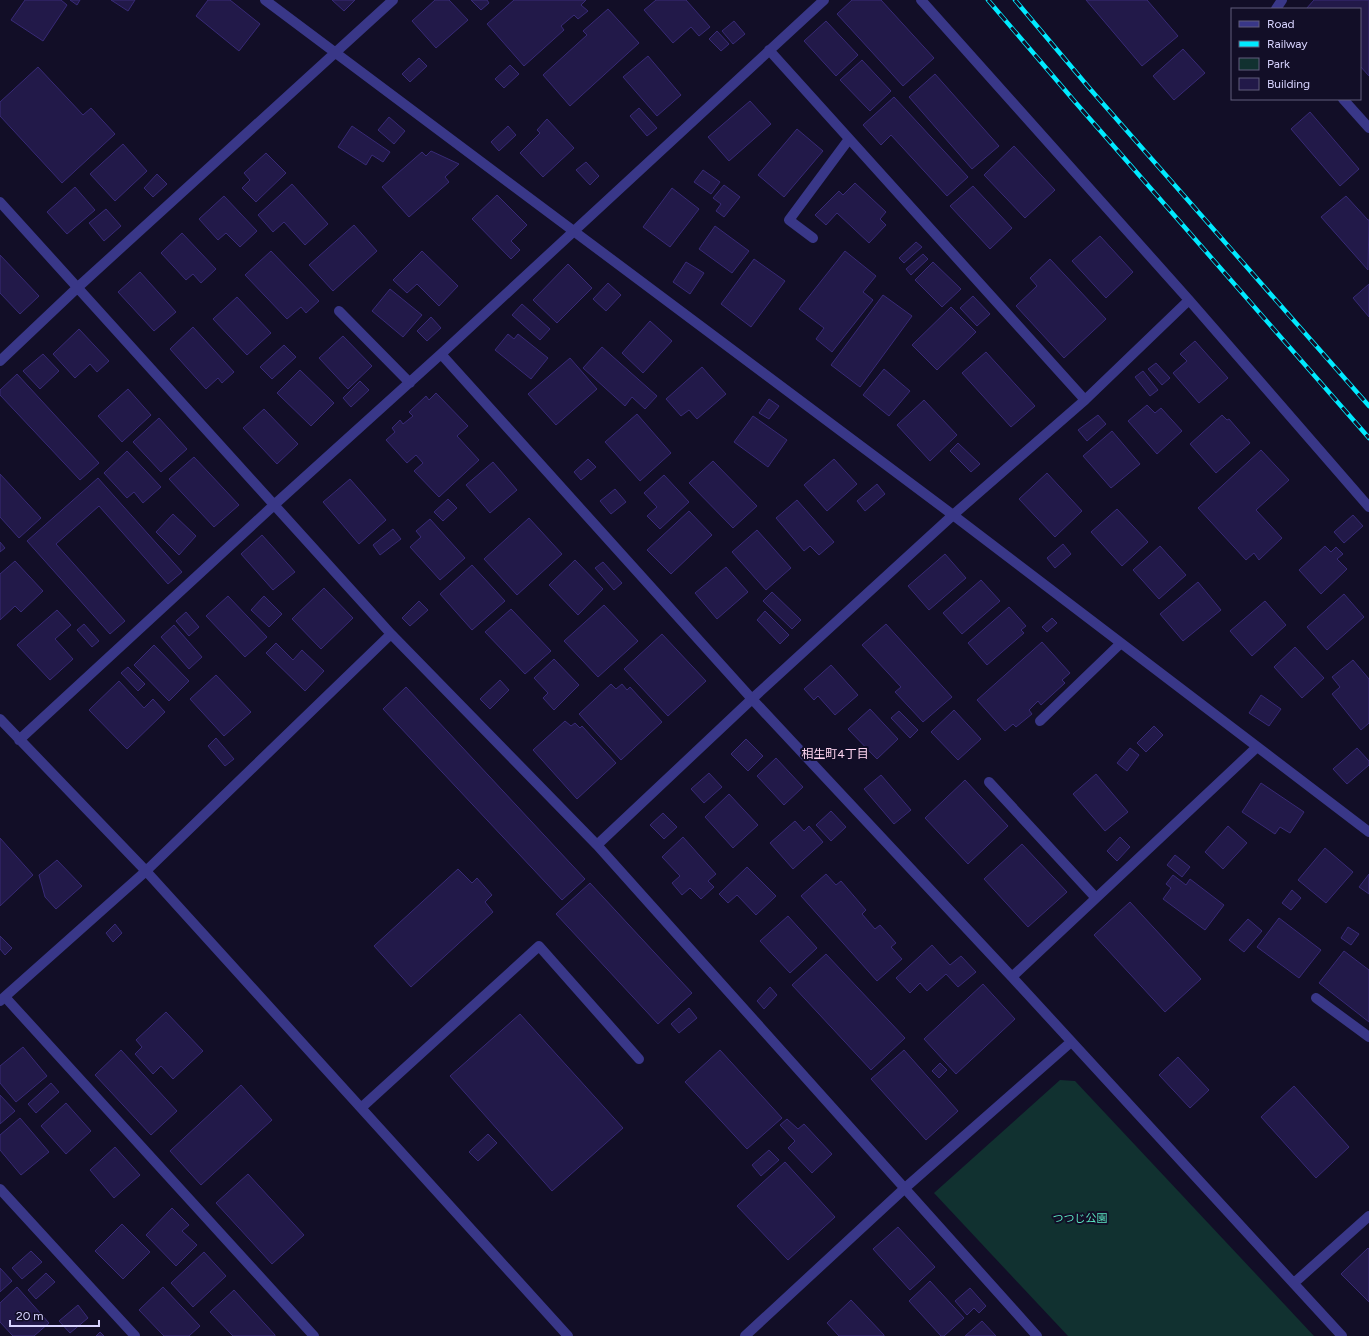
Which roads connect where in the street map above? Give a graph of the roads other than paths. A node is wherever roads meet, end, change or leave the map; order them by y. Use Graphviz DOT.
graph roads {
  1 [pos="266,0"];
  2 [pos="394,0"];
  3 [pos="824,0"];
  4 [pos="921,0"];
  5 [pos="769,50"];
  6 [pos="336,53"];
  7 [pos="1344,100"];
  8 [pos="1369,128"];
  9 [pos="849,139"];
  10 [pos="0,202"];
  11 [pos="575,231"];
  12 [pos="814,238"];
  13 [pos="77,288"];
  14 [pos="1189,300"];
  15 [pos="339,310"];
  16 [pos="441,354"];
  17 [pos="0,361"];
  18 [pos="410,383"];
  19 [pos="1085,400"];
  20 [pos="274,505"];
  21 [pos="1369,507"];
  22 [pos="953,515"];
  23 [pos="391,634"];
  24 [pos="1121,643"];
  25 [pos="752,699"];
  26 [pos="0,719"];
  27 [pos="1040,722"];
  28 [pos="19,740"];
  29 [pos="1257,747"];
  30 [pos="989,782"];
  31 [pos="1369,832"];
  32 [pos="597,845"];
  33 [pos="146,871"];
  34 [pos="1096,898"];
  35 [pos="1012,978"];
  36 [pos="1316,998"];
  37 [pos="3,999"];
  38 [pos="1369,1037"];
  39 [pos="1071,1042"];
  40 [pos="639,1059"];
  41 [pos="361,1108"];
  42 [pos="905,1188"];
  43 [pos="0,1189"];
  44 [pos="1369,1216"];
  45 [pos="1294,1284"];
  46 [pos="136,1336"];
  47 [pos="314,1336"];
  48 [pos="568,1336"];
  49 [pos="745,1336"];
  50 [pos="1037,1336"];
  51 [pos="1342,1336"];
  1 -- 6 [label="street"];
  2 -- 6 [label="street"];
  3 -- 5 [label="street"];
  4 -- 14 [label="street"];
  5 -- 9 [label="street"];
  5 -- 11 [label="street"];
  6 -- 11 [label="street"];
  6 -- 13 [label="street"];
  7 -- 8 [label="street"];
  9 -- 12 [label="street"];
  9 -- 19 [label="street"];
  10 -- 13 [label="street"];
  11 -- 16 [label="street"];
  11 -- 22 [label="street"];
  13 -- 17 [label="street"];
  13 -- 20 [label="street"];
  14 -- 19 [label="street"];
  14 -- 21 [label="street"];
  15 -- 18 [label="street"];
  16 -- 18 [label="street"];
  16 -- 25 [label="street"];
  18 -- 20 [label="street"];
  19 -- 22 [label="street"];
  20 -- 23 [label="street"];
  20 -- 28 [label="street"];
  22 -- 24 [label="street"];
  22 -- 25 [label="street"];
  23 -- 32 [label="street"];
  23 -- 33 [label="street"];
  24 -- 27 [label="street"];
  24 -- 29 [label="street"];
  25 -- 32 [label="street"];
  25 -- 35 [label="street"];
  26 -- 28 [label="street"];
  28 -- 33 [label="street"];
  29 -- 31 [label="street"];
  29 -- 34 [label="street"];
  30 -- 34 [label="street"];
  32 -- 42 [label="street"];
  33 -- 37 [label="street"];
  33 -- 41 [label="street"];
  34 -- 35 [label="street"];
  35 -- 39 [label="street"];
  36 -- 38 [label="street"];
  37 -- 47 [label="street"];
  39 -- 42 [label="street"];
  39 -- 45 [label="street"];
  40 -- 41 [label="street"];
  41 -- 48 [label="street"];
  42 -- 49 [label="street"];
  42 -- 50 [label="street"];
  43 -- 46 [label="street"];
  44 -- 45 [label="street"];
  45 -- 51 [label="street"];
}
